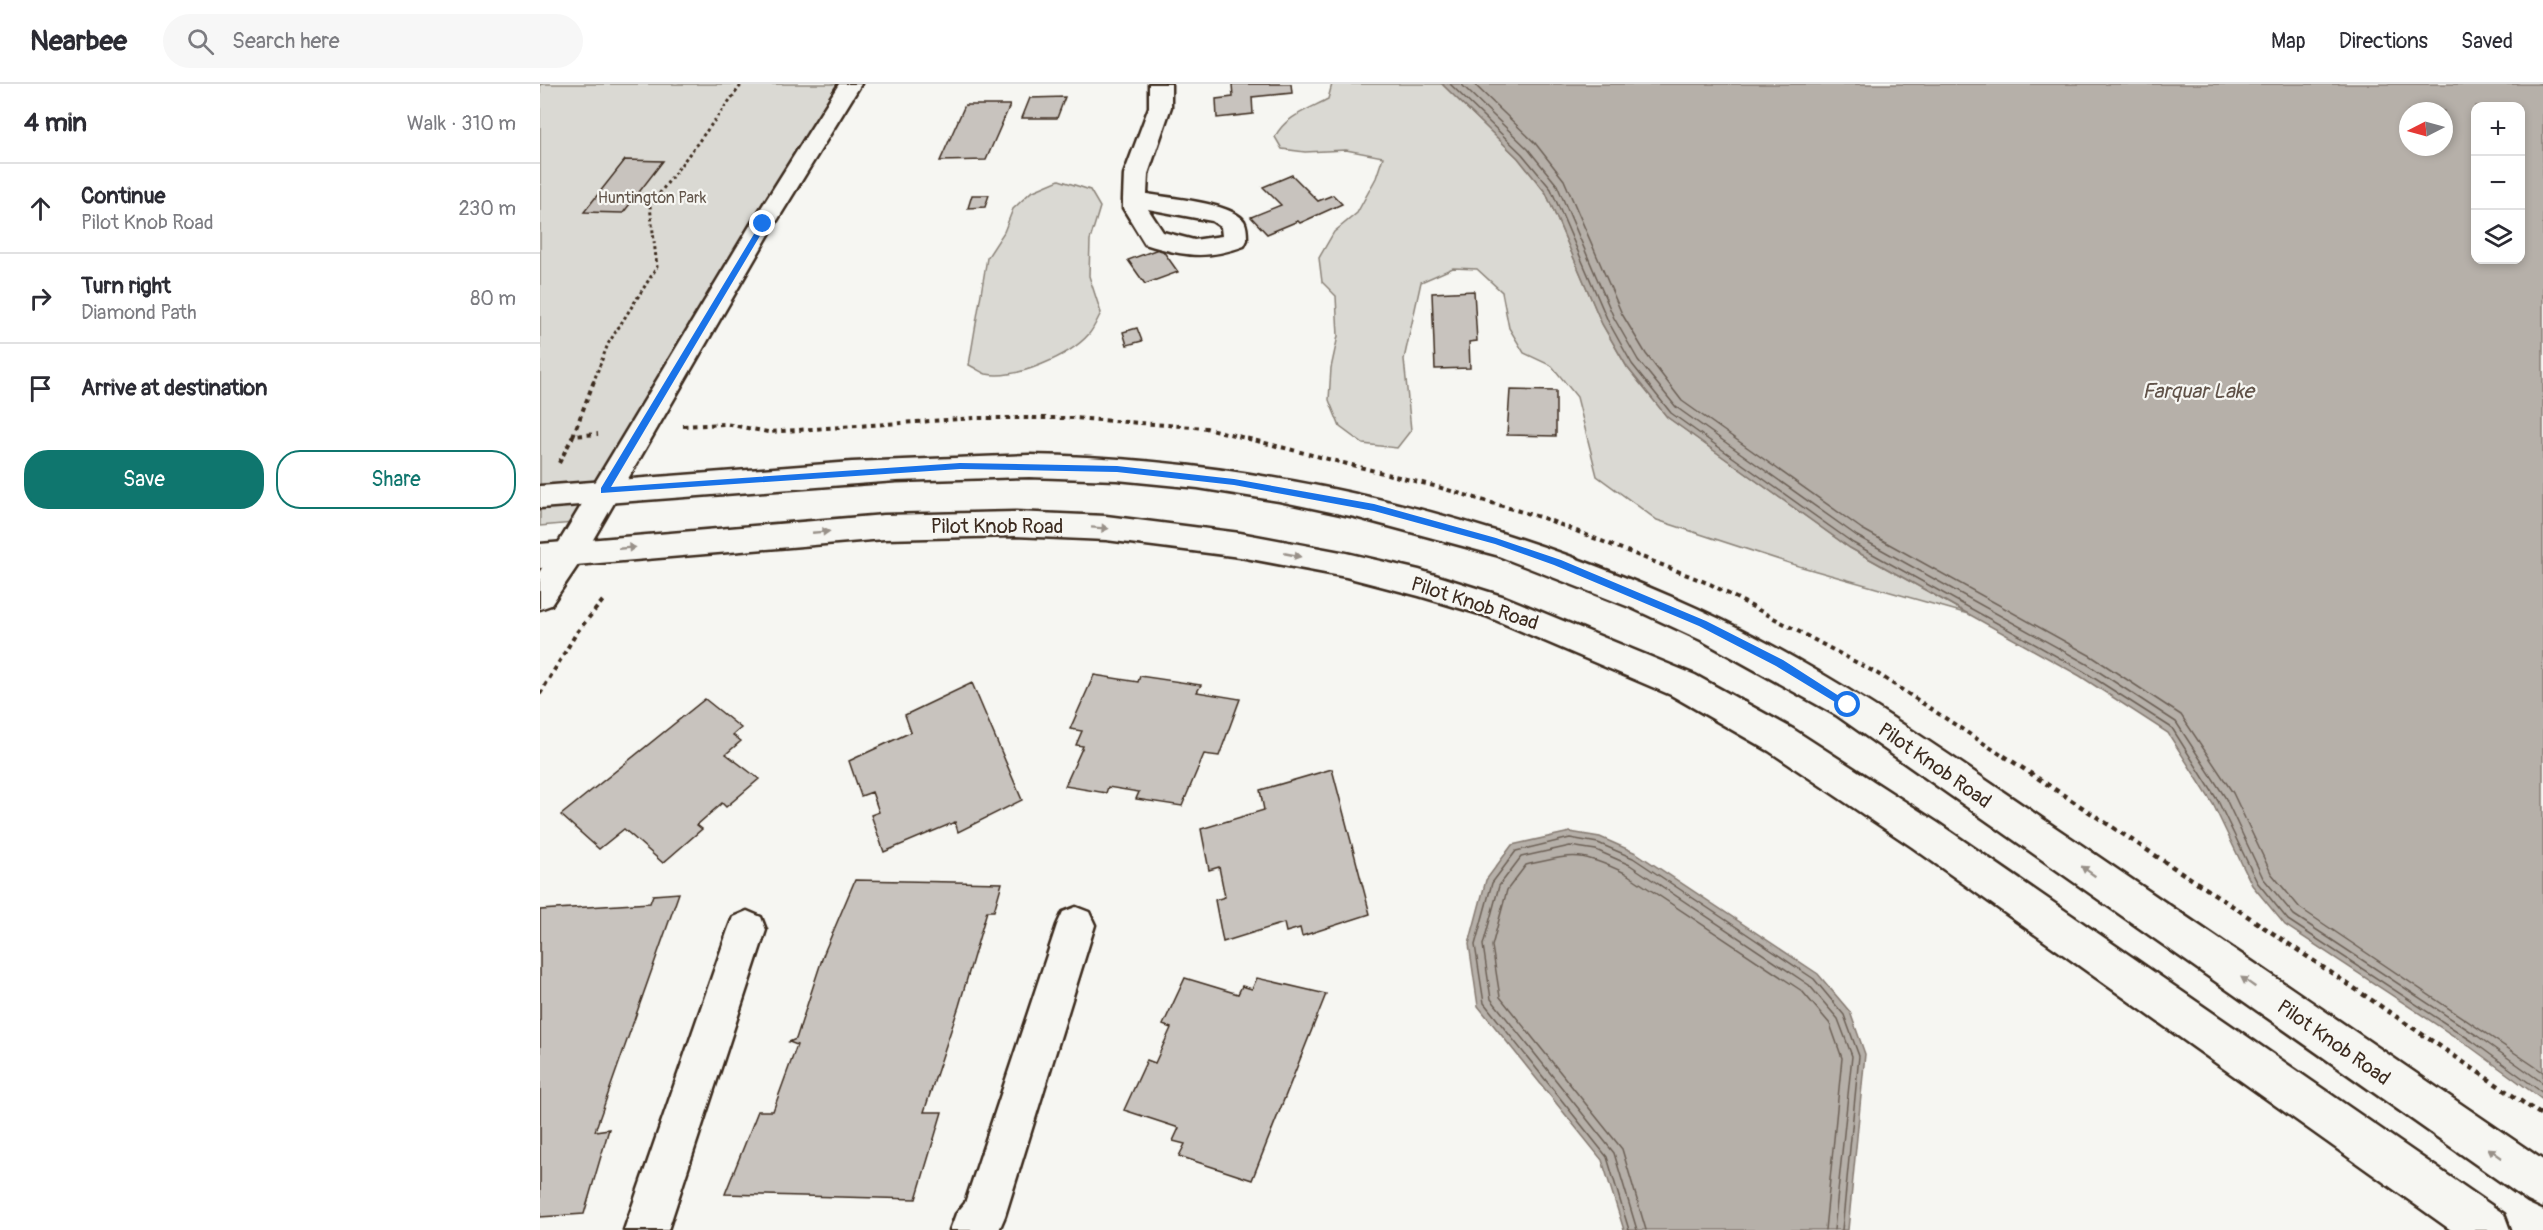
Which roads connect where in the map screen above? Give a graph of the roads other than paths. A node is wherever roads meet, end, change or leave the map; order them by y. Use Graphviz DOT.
graph roads {
  1 [pos="850,84"];
  2 [pos="1160,84"];
  3 [pos="1135,199"];
  4 [pos="604,491"];
  5 [pos="540,497"];
  6 [pos="554,554"];
  7 [pos="540,596"];
  8 [pos="1076,925"];
  9 [pos="747,930"];
  10 [pos="2543,1186"];
  11 [pos="646,1230"];
  12 [pos="972,1230"];
  13 [pos="2488,1230"];
  1 -- 4 [label="main road"];
  2 -- 3 [label="main road"];
  4 -- 5 [label="main road, Pilot Knob Road"];
  4 -- 6 [label="main road"];
  10 -- 4 [label="main road, Pilot Knob Road, one-way"];
  6 -- 7 [label="main road"];
  6 -- 13 [label="main road, Pilot Knob Road, one-way"];
  8 -- 12 [label="main road"];
  9 -- 11 [label="main road"];
}
